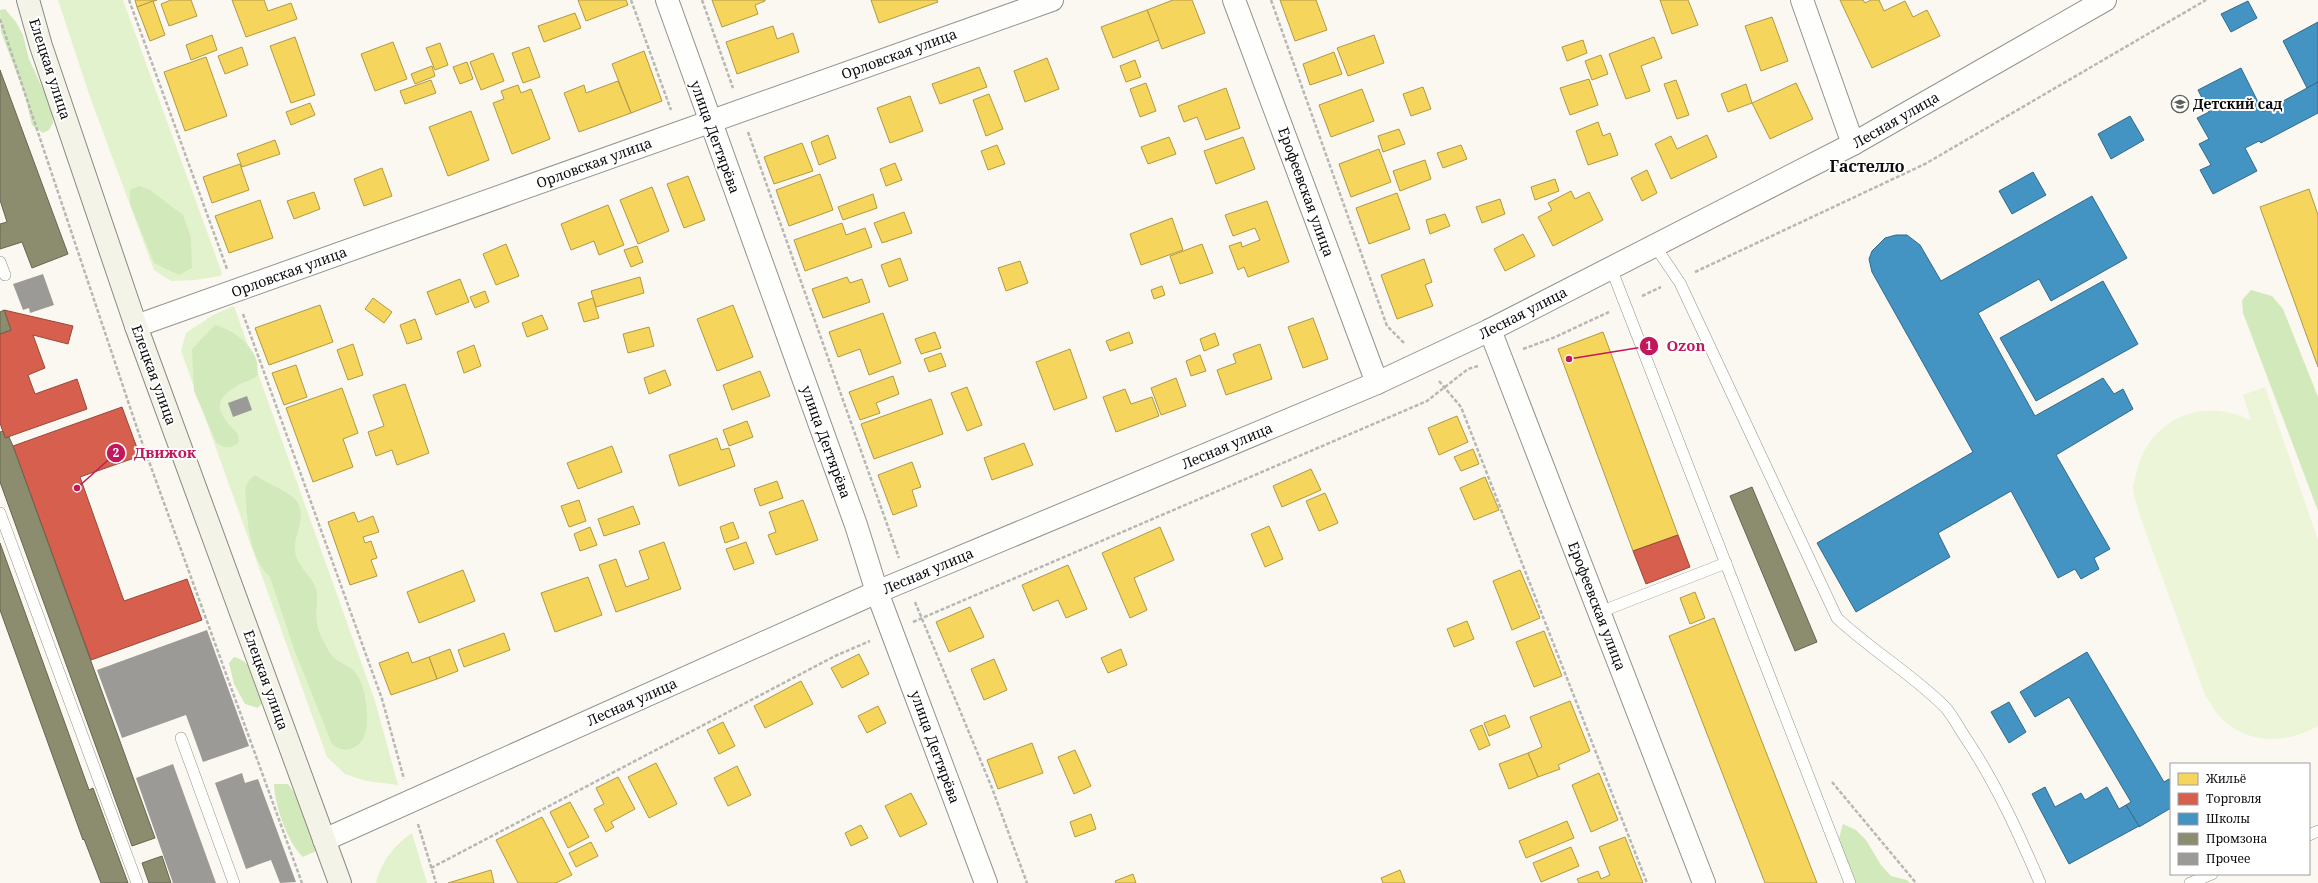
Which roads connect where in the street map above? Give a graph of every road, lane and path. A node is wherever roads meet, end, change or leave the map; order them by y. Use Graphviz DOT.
graph roads {
  1 [pos="28,0"];
  2 [pos="129,0"];
  3 [pos="631,0"];
  4 [pos="667,0"];
  5 [pos="702,0"];
  6 [pos="1052,0"];
  7 [pos="1234,0"];
  8 [pos="1271,0"];
  9 [pos="1802,0"];
  10 [pos="2105,0"];
  11 [pos="2206,0"];
  12 [pos="0,19"];
  13 [pos="741,111"];
  14 [pos="710,122"];
  15 [pos="679,133"];
  16 [pos="1853,144"];
  17 [pos="1655,246"];
  18 [pos="0,262"];
  19 [pos="1611,268"];
  20 [pos="5,275"];
  21 [pos="1677,280"];
  22 [pos="235,291"];
  23 [pos="1625,304"];
  24 [pos="136,326"];
  25 [pos="1490,330"];
  26 [pos="1500,357"];
  27 [pos="1423,362"];
  28 [pos="1377,383"];
  29 [pos="1445,388"];
  30 [pos="0,513"];
  31 [pos="1726,563"];
  32 [pos="906,580"];
  33 [pos="878,592"];
  34 [pos="1600,612"];
  35 [pos="922,618"];
  36 [pos="892,631"];
  37 [pos="181,738"];
  38 [pos="1804,764"];
  39 [pos="410,801"];
  40 [pos="324,840"];
  41 [pos="431,868"];
  42 [pos="2210,875"];
  43 [pos="137,883"];
  44 [pos="234,883"];
  45 [pos="302,883"];
  46 [pos="340,883"];
  47 [pos="436,883"];
  48 [pos="986,883"];
  49 [pos="1027,883"];
  50 [pos="1647,883"];
  51 [pos="1704,883"];
  52 [pos="1850,883"];
  53 [pos="1916,883"];
  54 [pos="2040,883"];
  55 [pos="2190,883"];
  1 -- 24 [label="main road, Елецкая улица"];
  2 -- 22 [label="path"];
  3 -- 15 [label="path"];
  4 -- 14 [label="street, улица Дегтярёва"];
  5 -- 13 [label="path"];
  6 -- 13 [label="street, Орловская улица"];
  7 -- 28 [label="street, Ерофеевская улица"];
  8 -- 27 [label="path"];
  9 -- 16 [label="street"];
  10 -- 16 [label="street, Лесная улица"];
  11 -- 21 [label="path"];
  12 -- 45 [label="path"];
  13 -- 14 [label="street, Орловская улица"];
  13 -- 32 [label="path"];
  14 -- 15 [label="street, Орловская улица"];
  14 -- 33 [label="street, улица Дегтярёва"];
  15 -- 22 [label="street, Орловская улица"];
  16 -- 17 [label="street, Лесная улица"];
  17 -- 19 [label="street, Лесная улица"];
  17 -- 21 [label="lane"];
  18 -- 20 [label="lane"];
  19 -- 23 [label="lane"];
  19 -- 25 [label="street, Лесная улица"];
  21 -- 23 [label="path"];
  21 -- 54 [label="lane"];
  22 -- 24 [label="street, Орловская улица"];
  22 -- 39 [label="path"];
  23 -- 26 [label="path"];
  23 -- 31 [label="lane"];
  24 -- 40 [label="main road, Елецкая улица"];
  25 -- 26 [label="street, Ерофеевская улица"];
  25 -- 27 [label="street, Лесная улица"];
  26 -- 29 [label="path"];
  26 -- 34 [label="street, Ерофеевская улица"];
  27 -- 28 [label="street, Лесная улица"];
  27 -- 29 [label="path"];
  28 -- 32 [label="street, Лесная улица"];
  29 -- 35 [label="path"];
  29 -- 50 [label="path"];
  30 -- 43 [label="lane"];
  31 -- 34 [label="lane"];
  31 -- 38 [label="lane"];
  32 -- 33 [label="street, Лесная улица"];
  32 -- 35 [label="path"];
  33 -- 36 [label="street, улица Дегтярёва"];
  33 -- 39 [label="street, Лесная улица"];
  34 -- 51 [label="street, Ерофеевская улица"];
  35 -- 36 [label="path"];
  35 -- 49 [label="path"];
  36 -- 41 [label="path"];
  36 -- 48 [label="street, улица Дегтярёва"];
  37 -- 44 [label="lane"];
  38 -- 52 [label="lane"];
  38 -- 53 [label="path"];
  39 -- 40 [label="street, Лесная улица"];
  39 -- 41 [label="path"];
  40 -- 46 [label="main road, Елецкая улица"];
  41 -- 47 [label="path"];
  42 -- 55 [label="lane"];
}
